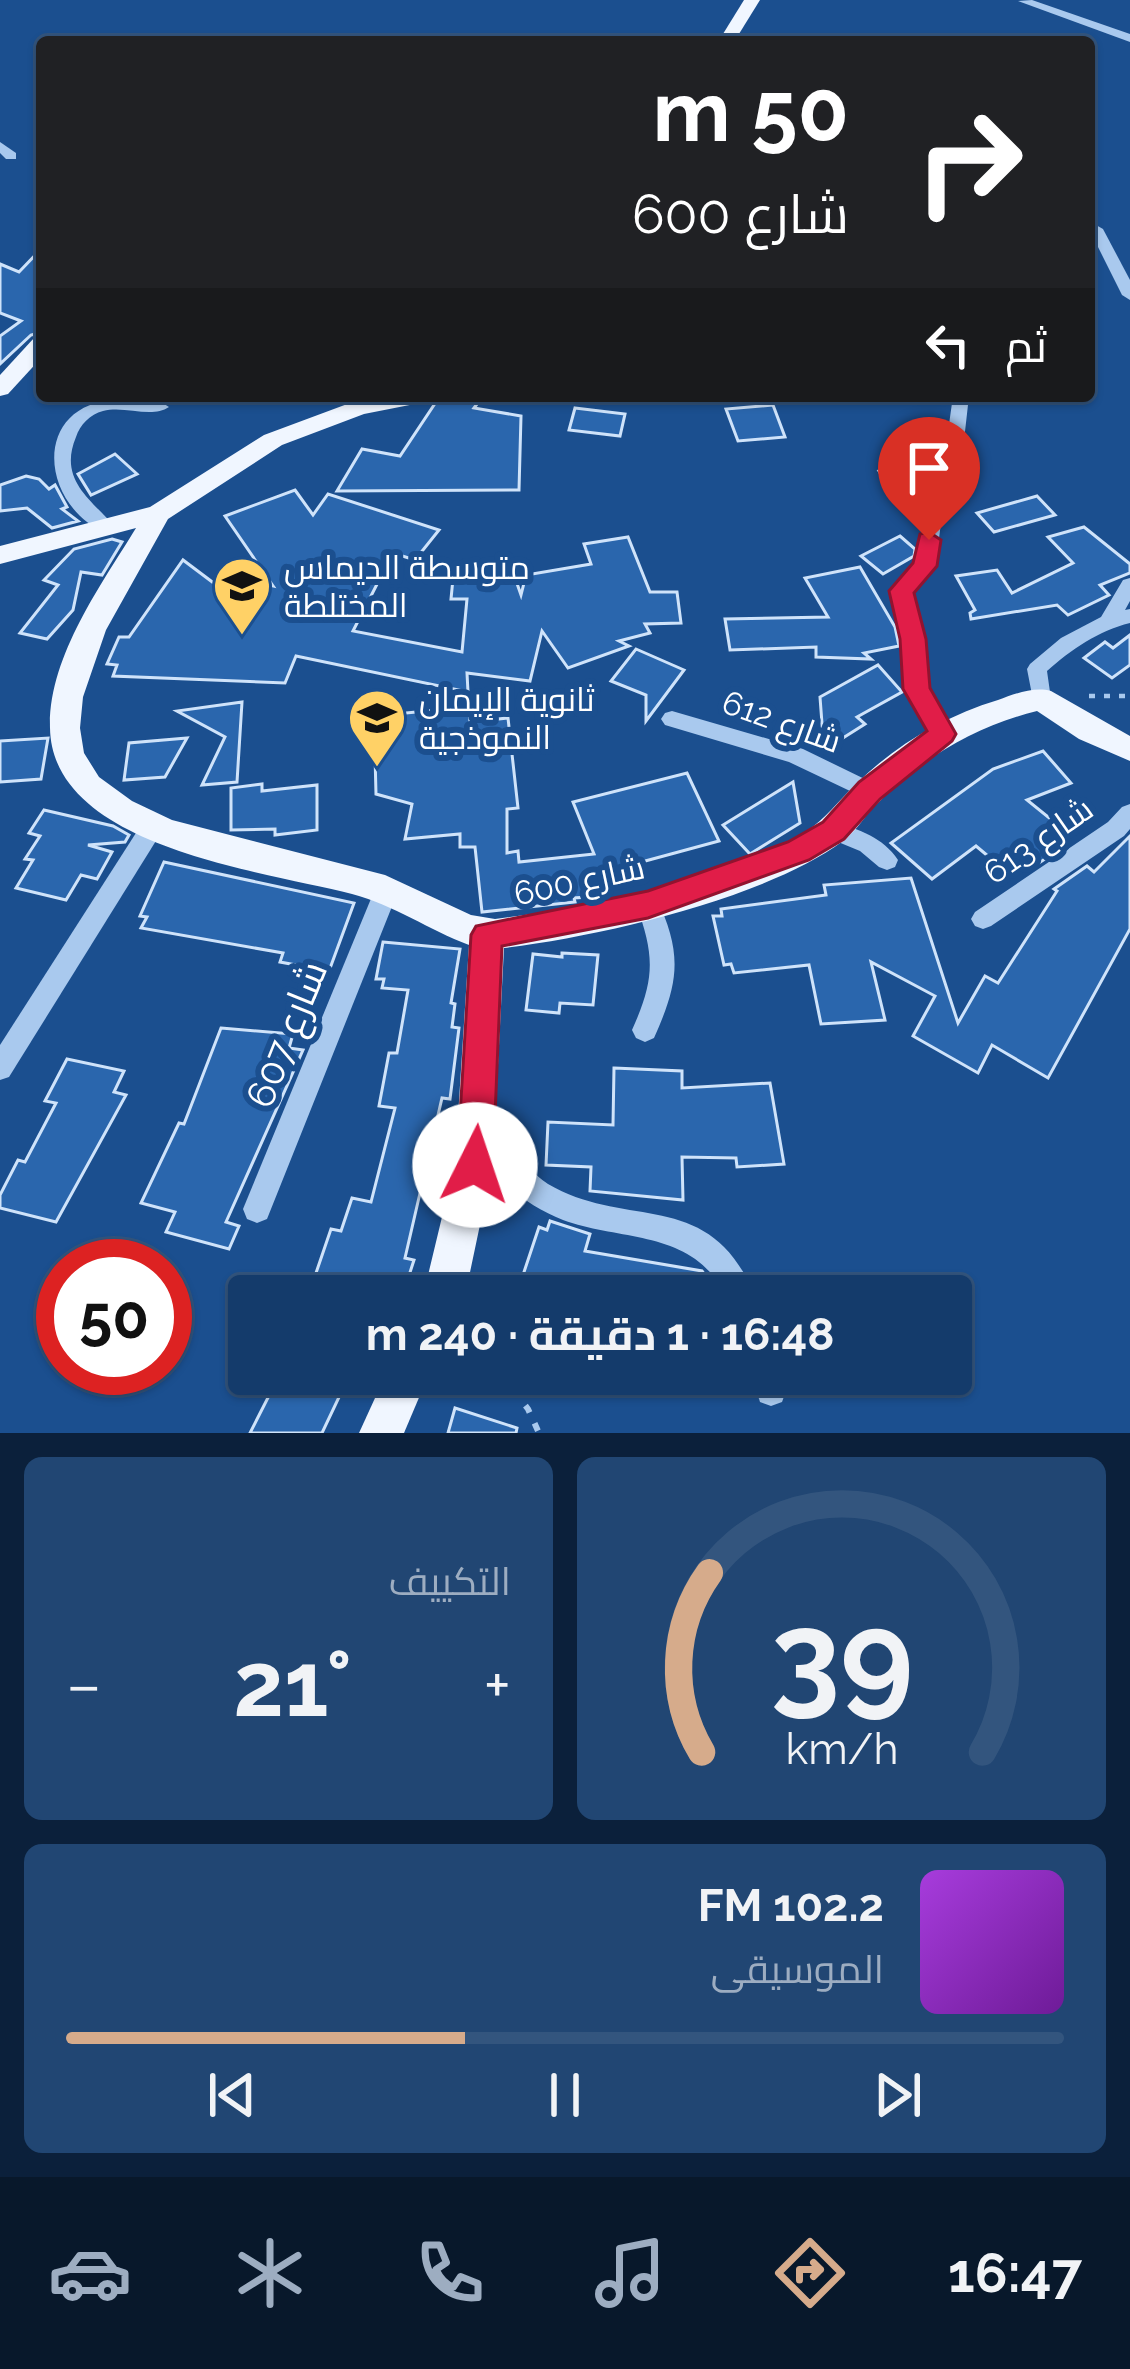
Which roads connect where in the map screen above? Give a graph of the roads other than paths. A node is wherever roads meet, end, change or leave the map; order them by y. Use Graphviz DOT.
graph roads {
  1 [pos="752,0"];
  2 [pos="1024,1"];
  3 [pos="728,36"];
  4 [pos="1130,38"];
  5 [pos="1096,229"];
  6 [pos="1130,295"];
  7 [pos="36,349"];
  8 [pos="0,388"];
  9 [pos="390,402"];
  10 [pos="960,402"];
  11 [pos="161,407"];
  12 [pos="158,513"];
  13 [pos="106,527"];
  14 [pos="0,554"];
  15 [pos="1130,584"];
  16 [pos="1120,618"];
  17 [pos="1041,699"];
  18 [pos="672,719"];
  19 [pos="942,734"];
  20 [pos="1130,748"];
  21 [pos="869,790"];
  22 [pos="1130,813"];
  23 [pos="151,830"];
  24 [pos="834,830"];
  25 [pos="886,860"];
  26 [pos="387,889"];
  27 [pos="648,904"];
  28 [pos="982,919"];
  29 [pos="487,935"];
  30 [pos="646,1030"];
  31 [pos="0,1068"];
  32 [pos="478,1124"];
  33 [pos="256,1209"];
  34 [pos="450,1275"];
  35 [pos="733,1275"];
  36 [pos="398,1395"];
  37 [pos="381,1433"];
  1 -- 3 [label="main road"];
  2 -- 4 [label="street"];
  5 -- 6 [label="street"];
  7 -- 8 [label="main road"];
  9 -- 12 [label="main road"];
  10 -- 19 [label="street"];
  11 -- 13 [label="street"];
  12 -- 13 [label="main road"];
  12 -- 23 [label="main road, شارع 600"];
  13 -- 14 [label="main road"];
  15 -- 16 [label="street"];
  16 -- 17 [label="street"];
  17 -- 19 [label="main road, شارع 600"];
  17 -- 20 [label="main road"];
  18 -- 21 [label="street, شارع 612"];
  19 -- 21 [label="main road, شارع 600"];
  21 -- 24 [label="main road, شارع 600"];
  22 -- 28 [label="street, شارع 613"];
  23 -- 26 [label="main road, شارع 600"];
  23 -- 31 [label="street"];
  24 -- 25 [label="street"];
  24 -- 27 [label="main road, شارع 600"];
  26 -- 29 [label="main road, شارع 600"];
  26 -- 33 [label="street, شارع 607"];
  27 -- 29 [label="main road, شارع 600"];
  27 -- 30 [label="street"];
  29 -- 32 [label="main road"];
  32 -- 34 [label="main road"];
  32 -- 35 [label="street"];
  36 -- 37 [label="main road"];
}
